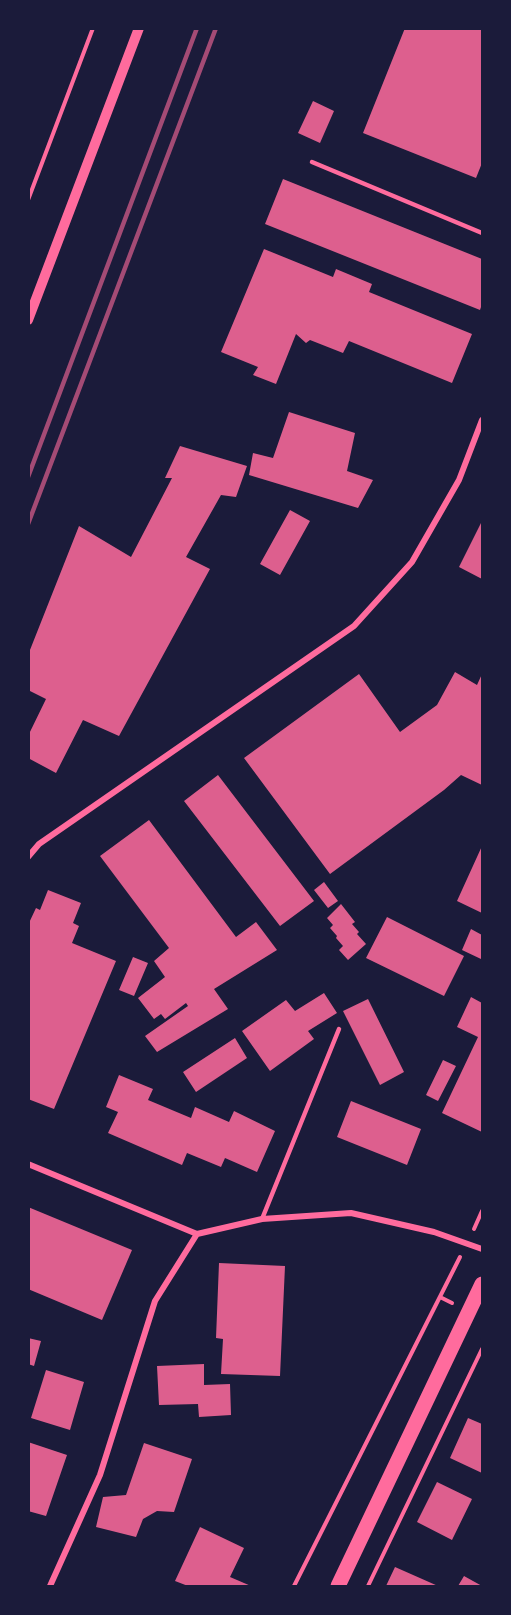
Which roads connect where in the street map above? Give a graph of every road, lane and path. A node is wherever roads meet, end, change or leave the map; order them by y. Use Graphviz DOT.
graph roads {
  1 [pos="93,28"];
  2 [pos="139,28"];
  3 [pos="312,162"];
  4 [pos="28,200"];
  5 [pos="483,233"];
  6 [pos="28,320"];
  7 [pos="483,420"];
  8 [pos="28,857"];
  9 [pos="339,1029"];
  10 [pos="28,1164"];
  11 [pos="483,1211"];
  12 [pos="262,1219"];
  13 [pos="197,1234"];
  14 [pos="466,1244"];
  15 [pos="483,1249"];
  16 [pos="483,1284"];
  17 [pos="483,1349"];
  18 [pos="50,1587"];
  19 [pos="294,1587"];
  20 [pos="339,1587"];
  21 [pos="368,1587"];
  1 -- 4 [label="path"];
  2 -- 6 [label="street"];
  3 -- 5 [label="lane"];
  7 -- 8 [label="street"];
  9 -- 12 [label="lane"];
  10 -- 13 [label="street"];
  11 -- 14 [label="path"];
  12 -- 13 [label="street"];
  12 -- 14 [label="street"];
  13 -- 18 [label="street"];
  14 -- 15 [label="street"];
  14 -- 19 [label="path"];
  16 -- 20 [label="main road"];
  17 -- 21 [label="path"];
}
